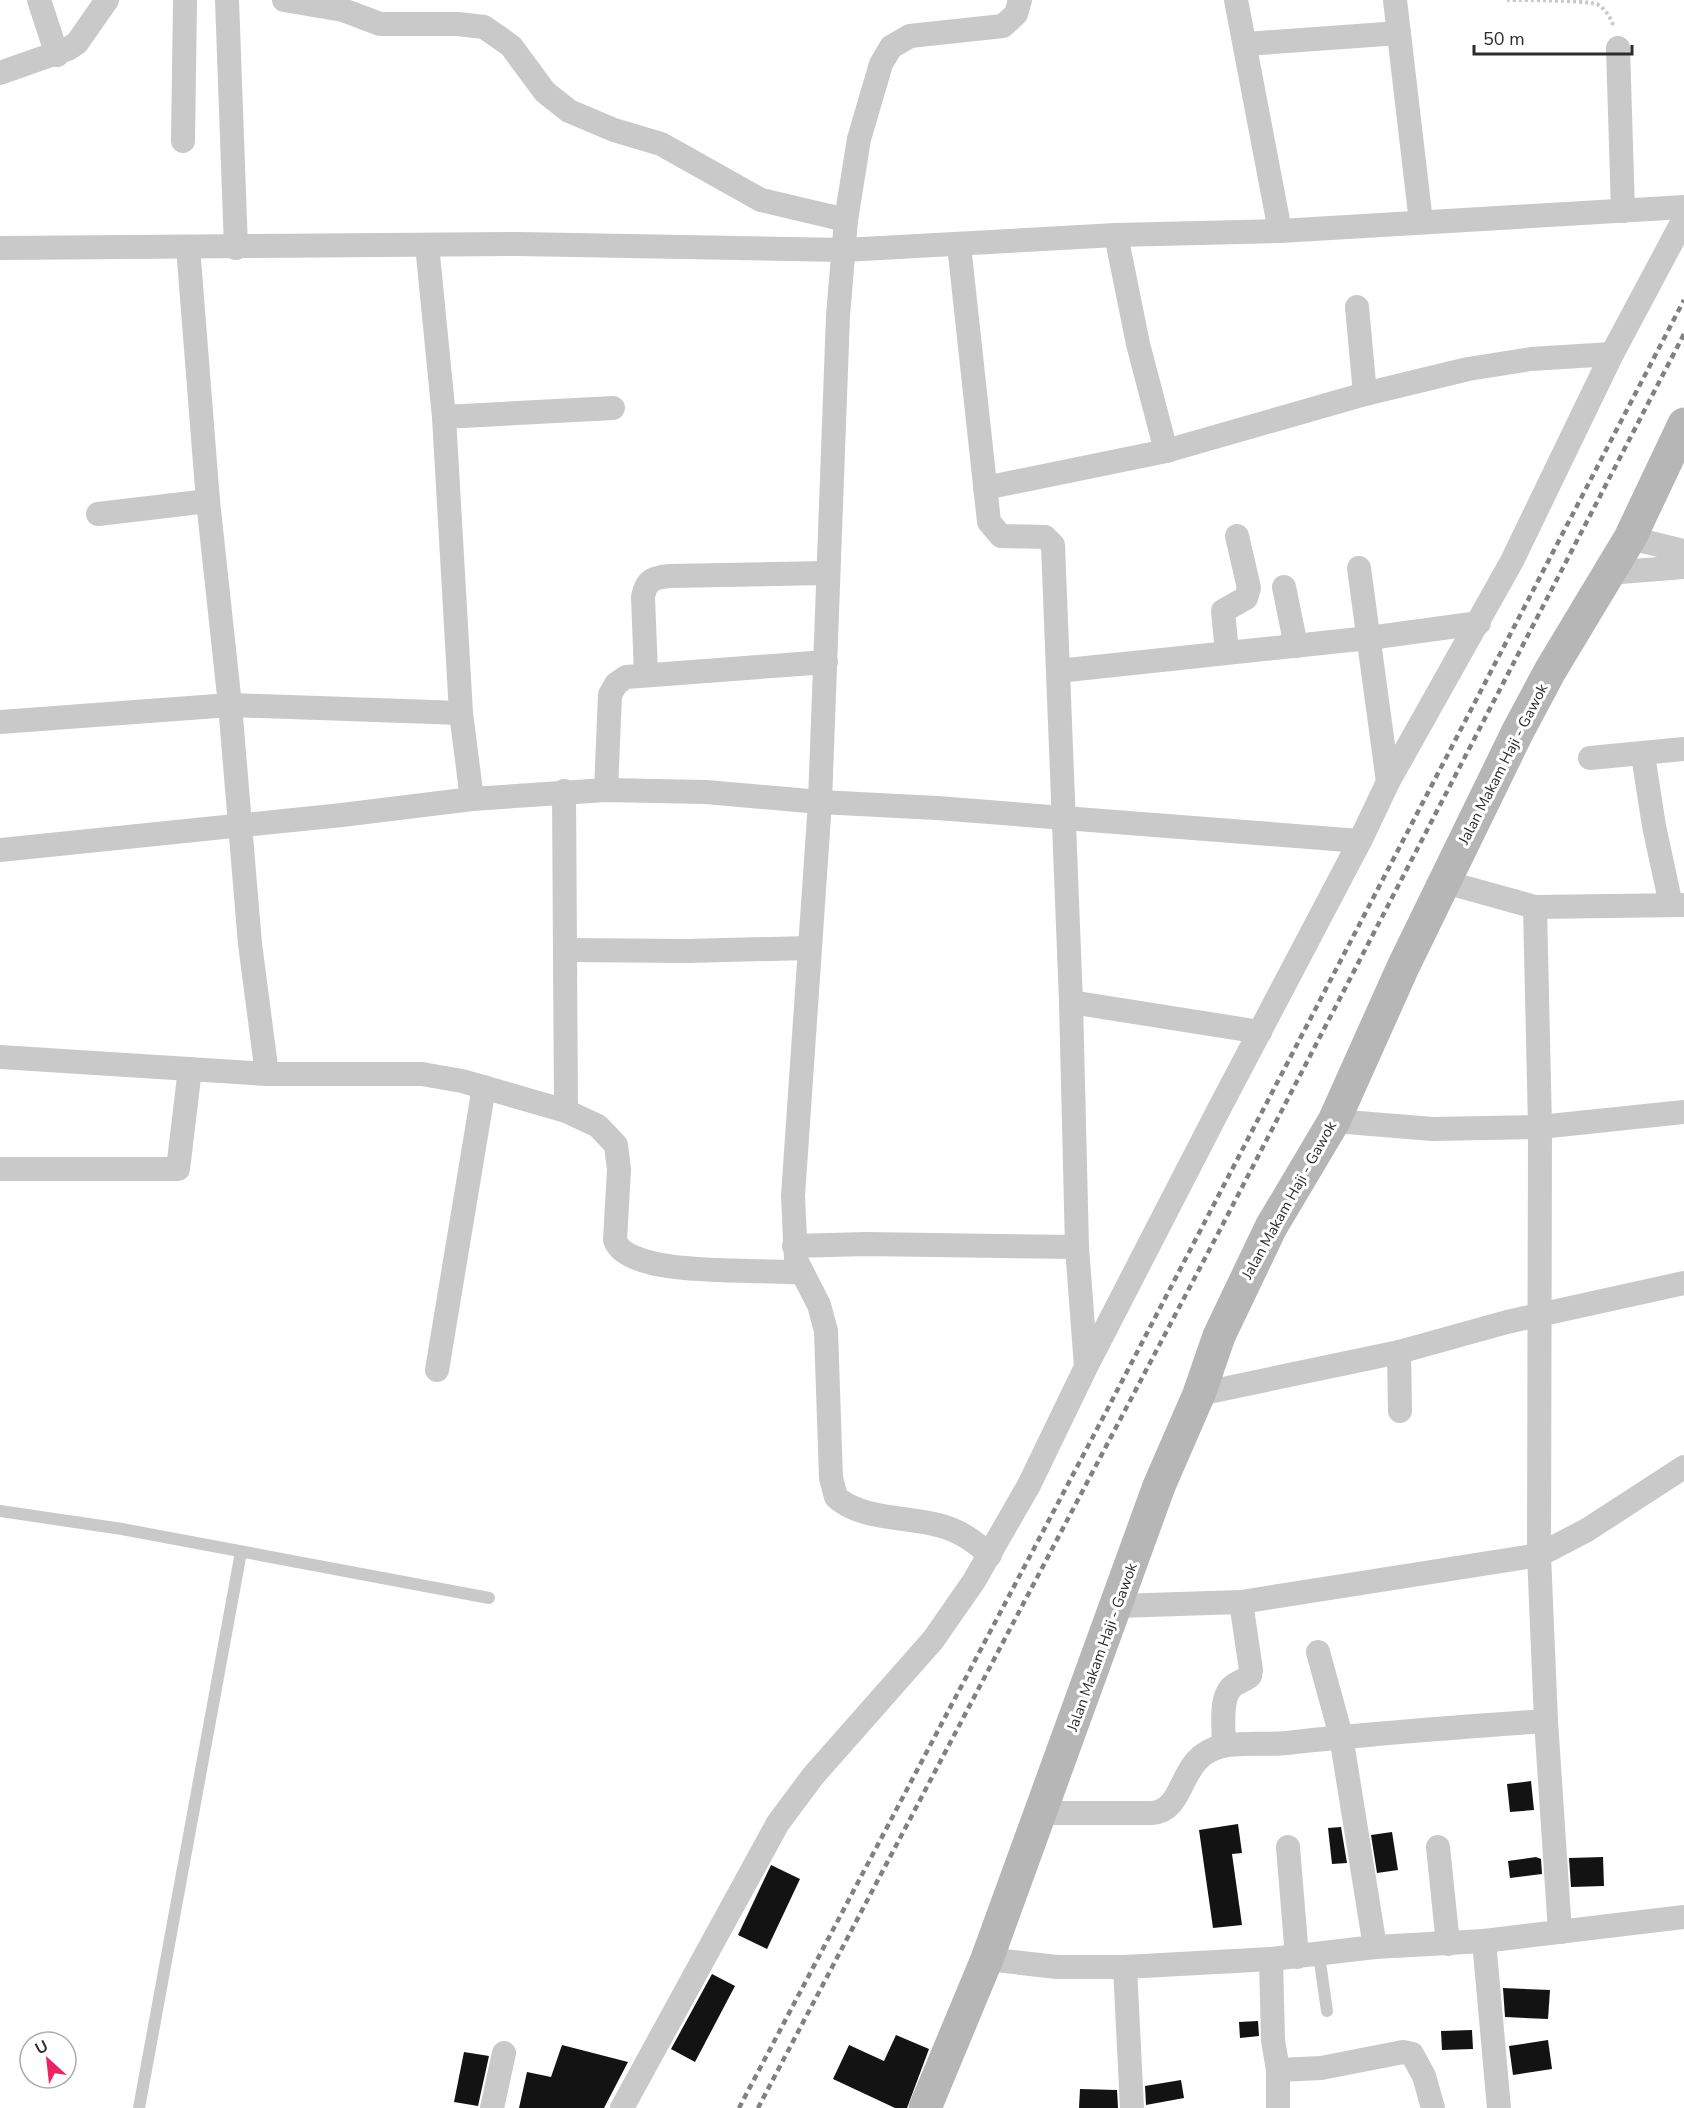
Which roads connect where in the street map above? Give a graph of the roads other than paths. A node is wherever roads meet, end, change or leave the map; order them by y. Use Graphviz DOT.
graph roads {
  1 [pos="39,0"];
  2 [pos="107,0"];
  3 [pos="185,0"];
  4 [pos="228,0"];
  5 [pos="284,0"];
  6 [pos="1020,0"];
  7 [pos="1236,0"];
  8 [pos="1395,0"];
  9 [pos="1399,33"];
  10 [pos="1246,44"];
  11 [pos="1618,48"];
  12 [pos="57,55"];
  13 [pos="0,73"];
  14 [pos="183,141"];
  15 [pos="1684,207"];
  16 [pos="1623,211"];
  17 [pos="1684,219"];
  18 [pos="846,220"];
  19 [pos="1421,222"];
  20 [pos="1280,231"];
  21 [pos="1116,236"];
  22 [pos="427,245"];
  23 [pos="959,245"];
  24 [pos="188,247"];
  25 [pos="0,248"];
  26 [pos="236,248"];
  27 [pos="844,250"];
  28 [pos="1357,307"];
  29 [pos="1612,354"];
  30 [pos="1365,393"];
  31 [pos="613,408"];
  32 [pos="444,417"];
  33 [pos="1684,424"];
  34 [pos="1166,451"];
  35 [pos="985,488"];
  36 [pos="208,501"];
  37 [pos="98,514"];
  38 [pos="1237,536"];
  39 [pos="1630,538"];
  40 [pos="1684,551"];
  41 [pos="1684,567"];
  42 [pos="1359,568"];
  43 [pos="826,573"];
  44 [pos="1608,573"];
  45 [pos="1284,587"];
  46 [pos="1479,623"];
  47 [pos="1369,638"];
  48 [pos="1296,646"];
  49 [pos="1227,652"];
  50 [pos="826,662"];
  51 [pos="1058,671"];
  52 [pos="646,674"];
  53 [pos="230,705"];
  54 [pos="461,713"];
  55 [pos="0,722"];
  56 [pos="1684,749"];
  57 [pos="1643,755"];
  58 [pos="1590,758"];
  59 [pos="1388,782"];
  60 [pos="606,790"];
  61 [pos="564,791"];
  62 [pos="472,799"];
  63 [pos="820,802"];
  64 [pos="1062,818"];
  65 [pos="239,825"];
  66 [pos="1360,841"];
  67 [pos="0,850"];
  68 [pos="1445,882"];
  69 [pos="1677,905"];
  70 [pos="1535,907"];
  71 [pos="809,948"];
  72 [pos="567,950"];
  73 [pos="1071,1002"];
  74 [pos="1260,1032"];
  75 [pos="0,1057"];
  76 [pos="190,1068"];
  77 [pos="267,1074"];
  78 [pos="484,1088"];
  79 [pos="566,1111"];
  80 [pos="1684,1112"];
  81 [pos="1334,1121"];
  82 [pos="1540,1127"];
  83 [pos="0,1169"];
  84 [pos="794,1246"];
  85 [pos="1077,1247"];
  86 [pos="800,1273"];
  87 [pos="1684,1283"];
  88 [pos="1538,1316"];
  89 [pos="1399,1352"];
  90 [pos="1086,1367"];
  91 [pos="436,1370"];
  92 [pos="1200,1394"];
  93 [pos="1400,1411"];
  94 [pos="1681,1477"];
  95 [pos="0,1511"];
  96 [pos="241,1552"];
  97 [pos="990,1555"];
  98 [pos="1539,1555"];
  99 [pos="489,1598"];
  100 [pos="1241,1602"];
  101 [pos="1117,1606"];
  102 [pos="1318,1652"];
  103 [pos="1545,1721"];
  104 [pos="1341,1736"];
  105 [pos="1224,1745"];
  106 [pos="1042,1813"];
  107 [pos="1288,1847"];
  108 [pos="1438,1847"];
  109 [pos="1684,1917"];
  110 [pos="1560,1932"];
  111 [pos="1484,1941"];
  112 [pos="1448,1944"];
  113 [pos="1375,1947"];
  114 [pos="1308,1956"];
  115 [pos="987,1959"];
  116 [pos="1271,1959"];
  117 [pos="1125,1967"];
  118 [pos="1327,2011"];
  119 [pos="504,2053"];
  120 [pos="1278,2070"];
  121 [pos="139,2108"];
  122 [pos="492,2108"];
  123 [pos="622,2108"];
  124 [pos="925,2108"];
  125 [pos="1132,2108"];
  126 [pos="1278,2108"];
  127 [pos="1433,2108"];
  128 [pos="1499,2108"];
  1 -- 12 [label="street"];
  2 -- 12 [label="street"];
  3 -- 14 [label="street"];
  4 -- 26 [label="street"];
  5 -- 18 [label="street"];
  6 -- 18 [label="street"];
  7 -- 10 [label="street"];
  8 -- 9 [label="street"];
  9 -- 10 [label="street"];
  9 -- 19 [label="street"];
  10 -- 20 [label="street"];
  11 -- 16 [label="street"];
  12 -- 13 [label="street"];
  15 -- 16 [label="street"];
  16 -- 19 [label="street"];
  17 -- 29 [label="street"];
  18 -- 27 [label="street"];
  19 -- 20 [label="street"];
  20 -- 21 [label="street"];
  21 -- 23 [label="street"];
  21 -- 34 [label="street"];
  22 -- 26 [label="street"];
  22 -- 27 [label="street"];
  22 -- 32 [label="street"];
  23 -- 27 [label="street"];
  23 -- 35 [label="street"];
  24 -- 25 [label="street"];
  24 -- 26 [label="street"];
  24 -- 36 [label="street"];
  27 -- 43 [label="street"];
  28 -- 30 [label="street"];
  29 -- 30 [label="street"];
  29 -- 46 [label="street"];
  30 -- 34 [label="street"];
  31 -- 32 [label="street"];
  32 -- 54 [label="street"];
  33 -- 39 [label="street, Jalan Makam Haji - Gawok"];
  34 -- 35 [label="street"];
  35 -- 51 [label="street"];
  36 -- 37 [label="street"];
  36 -- 53 [label="street"];
  38 -- 49 [label="street"];
  39 -- 40 [label="street"];
  39 -- 44 [label="street, Jalan Makam Haji - Gawok"];
  41 -- 44 [label="street"];
  42 -- 47 [label="street"];
  43 -- 50 [label="street"];
  43 -- 52 [label="street"];
  44 -- 68 [label="street, Jalan Makam Haji - Gawok"];
  45 -- 48 [label="street"];
  46 -- 47 [label="street"];
  46 -- 59 [label="street"];
  47 -- 48 [label="street"];
  47 -- 59 [label="street"];
  48 -- 49 [label="street"];
  49 -- 51 [label="street"];
  50 -- 52 [label="street"];
  50 -- 63 [label="street"];
  51 -- 64 [label="street"];
  52 -- 60 [label="street"];
  53 -- 54 [label="street"];
  53 -- 55 [label="street"];
  53 -- 65 [label="street"];
  54 -- 62 [label="street"];
  56 -- 57 [label="street"];
  57 -- 58 [label="street"];
  57 -- 69 [label="street"];
  59 -- 66 [label="street"];
  60 -- 61 [label="street"];
  60 -- 63 [label="street"];
  61 -- 62 [label="street"];
  61 -- 72 [label="street"];
  62 -- 65 [label="street"];
  63 -- 64 [label="street"];
  63 -- 71 [label="street"];
  64 -- 66 [label="street"];
  64 -- 73 [label="street"];
  65 -- 67 [label="street"];
  65 -- 77 [label="street"];
  66 -- 74 [label="street"];
  68 -- 70 [label="street"];
  68 -- 81 [label="street, Jalan Makam Haji - Gawok"];
  69 -- 70 [label="street"];
  70 -- 82 [label="street"];
  71 -- 72 [label="street"];
  71 -- 84 [label="street"];
  72 -- 79 [label="street"];
  73 -- 74 [label="street"];
  73 -- 85 [label="street"];
  74 -- 90 [label="street"];
  75 -- 76 [label="street"];
  76 -- 77 [label="street"];
  76 -- 83 [label="street"];
  77 -- 78 [label="street"];
  78 -- 79 [label="street"];
  78 -- 91 [label="street"];
  79 -- 86 [label="street"];
  80 -- 82 [label="street"];
  81 -- 82 [label="street"];
  81 -- 92 [label="street, Jalan Makam Haji - Gawok"];
  82 -- 88 [label="street"];
  84 -- 85 [label="street"];
  84 -- 86 [label="street"];
  85 -- 90 [label="street"];
  86 -- 97 [label="street"];
  87 -- 88 [label="street"];
  88 -- 89 [label="street"];
  88 -- 98 [label="street"];
  89 -- 92 [label="street"];
  89 -- 93 [label="street"];
  90 -- 97 [label="street"];
  92 -- 101 [label="street, Jalan Makam Haji - Gawok"];
  94 -- 98 [label="street"];
  95 -- 96 [label="lane"];
  96 -- 99 [label="lane"];
  96 -- 121 [label="lane"];
  97 -- 123 [label="street"];
  98 -- 100 [label="street"];
  98 -- 103 [label="street"];
  100 -- 101 [label="street"];
  100 -- 105 [label="street"];
  101 -- 106 [label="street, Jalan Makam Haji - Gawok"];
  102 -- 104 [label="street"];
  103 -- 104 [label="street"];
  103 -- 110 [label="street"];
  104 -- 105 [label="street"];
  104 -- 113 [label="street"];
  105 -- 106 [label="street"];
  106 -- 115 [label="street, Jalan Makam Haji - Gawok"];
  107 -- 114 [label="street"];
  108 -- 112 [label="street"];
  109 -- 110 [label="street"];
  110 -- 111 [label="street"];
  111 -- 112 [label="street"];
  111 -- 128 [label="street"];
  112 -- 113 [label="street"];
  113 -- 114 [label="street"];
  114 -- 116 [label="street"];
  114 -- 118 [label="lane"];
  115 -- 117 [label="street"];
  115 -- 124 [label="street, Jalan Makam Haji - Gawok"];
  116 -- 117 [label="street"];
  116 -- 120 [label="street"];
  117 -- 125 [label="street"];
  119 -- 122 [label="street"];
  120 -- 126 [label="street"];
  120 -- 127 [label="street"];
}
